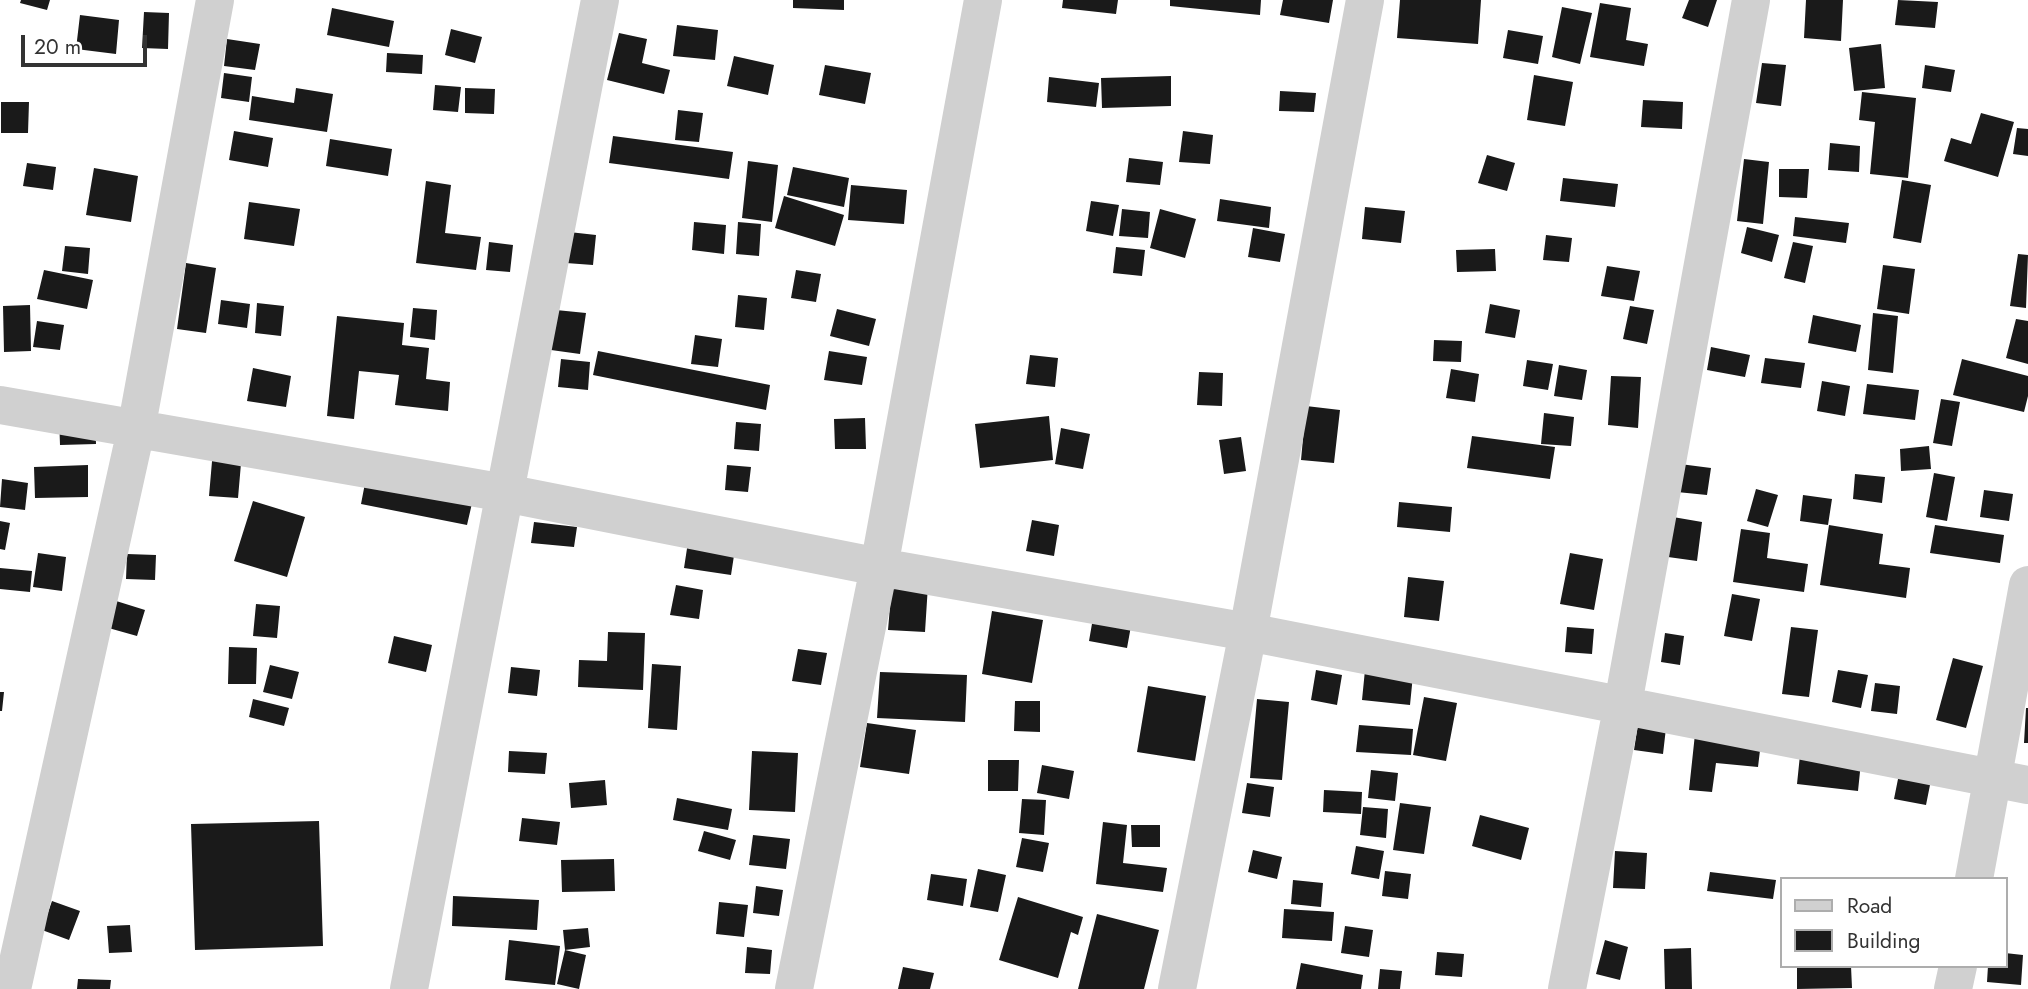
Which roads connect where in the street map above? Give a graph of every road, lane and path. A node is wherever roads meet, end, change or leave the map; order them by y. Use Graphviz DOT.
graph roads {
  1 [pos="215,0"];
  2 [pos="600,0"];
  3 [pos="983,0"];
  4 [pos="1365,0"];
  5 [pos="1752,0"];
  6 [pos="0,405"];
  7 [pos="136,430"];
  8 [pos="505,493"];
  9 [pos="879,567"];
  10 [pos="2028,585"];
  11 [pos="1248,632"];
  12 [pos="1623,704"];
  13 [pos="2010,782"];
  14 [pos="1975,877"];
  15 [pos="1958,968"];
  16 [pos="12,989"];
  17 [pos="409,989"];
  18 [pos="794,989"];
  19 [pos="1177,989"];
  20 [pos="1567,989"];
  21 [pos="1953,989"];
  1 -- 7 [label="street"];
  2 -- 8 [label="street"];
  3 -- 9 [label="street"];
  4 -- 11 [label="street"];
  5 -- 12 [label="street"];
  6 -- 7 [label="street"];
  7 -- 8 [label="street"];
  7 -- 16 [label="street"];
  8 -- 9 [label="street"];
  8 -- 17 [label="street"];
  9 -- 11 [label="street"];
  9 -- 18 [label="street"];
  10 -- 13 [label="street"];
  11 -- 12 [label="street"];
  11 -- 19 [label="street"];
  12 -- 13 [label="street"];
  12 -- 20 [label="street"];
  13 -- 14 [label="street"];
  15 -- 21 [label="street"];
}
